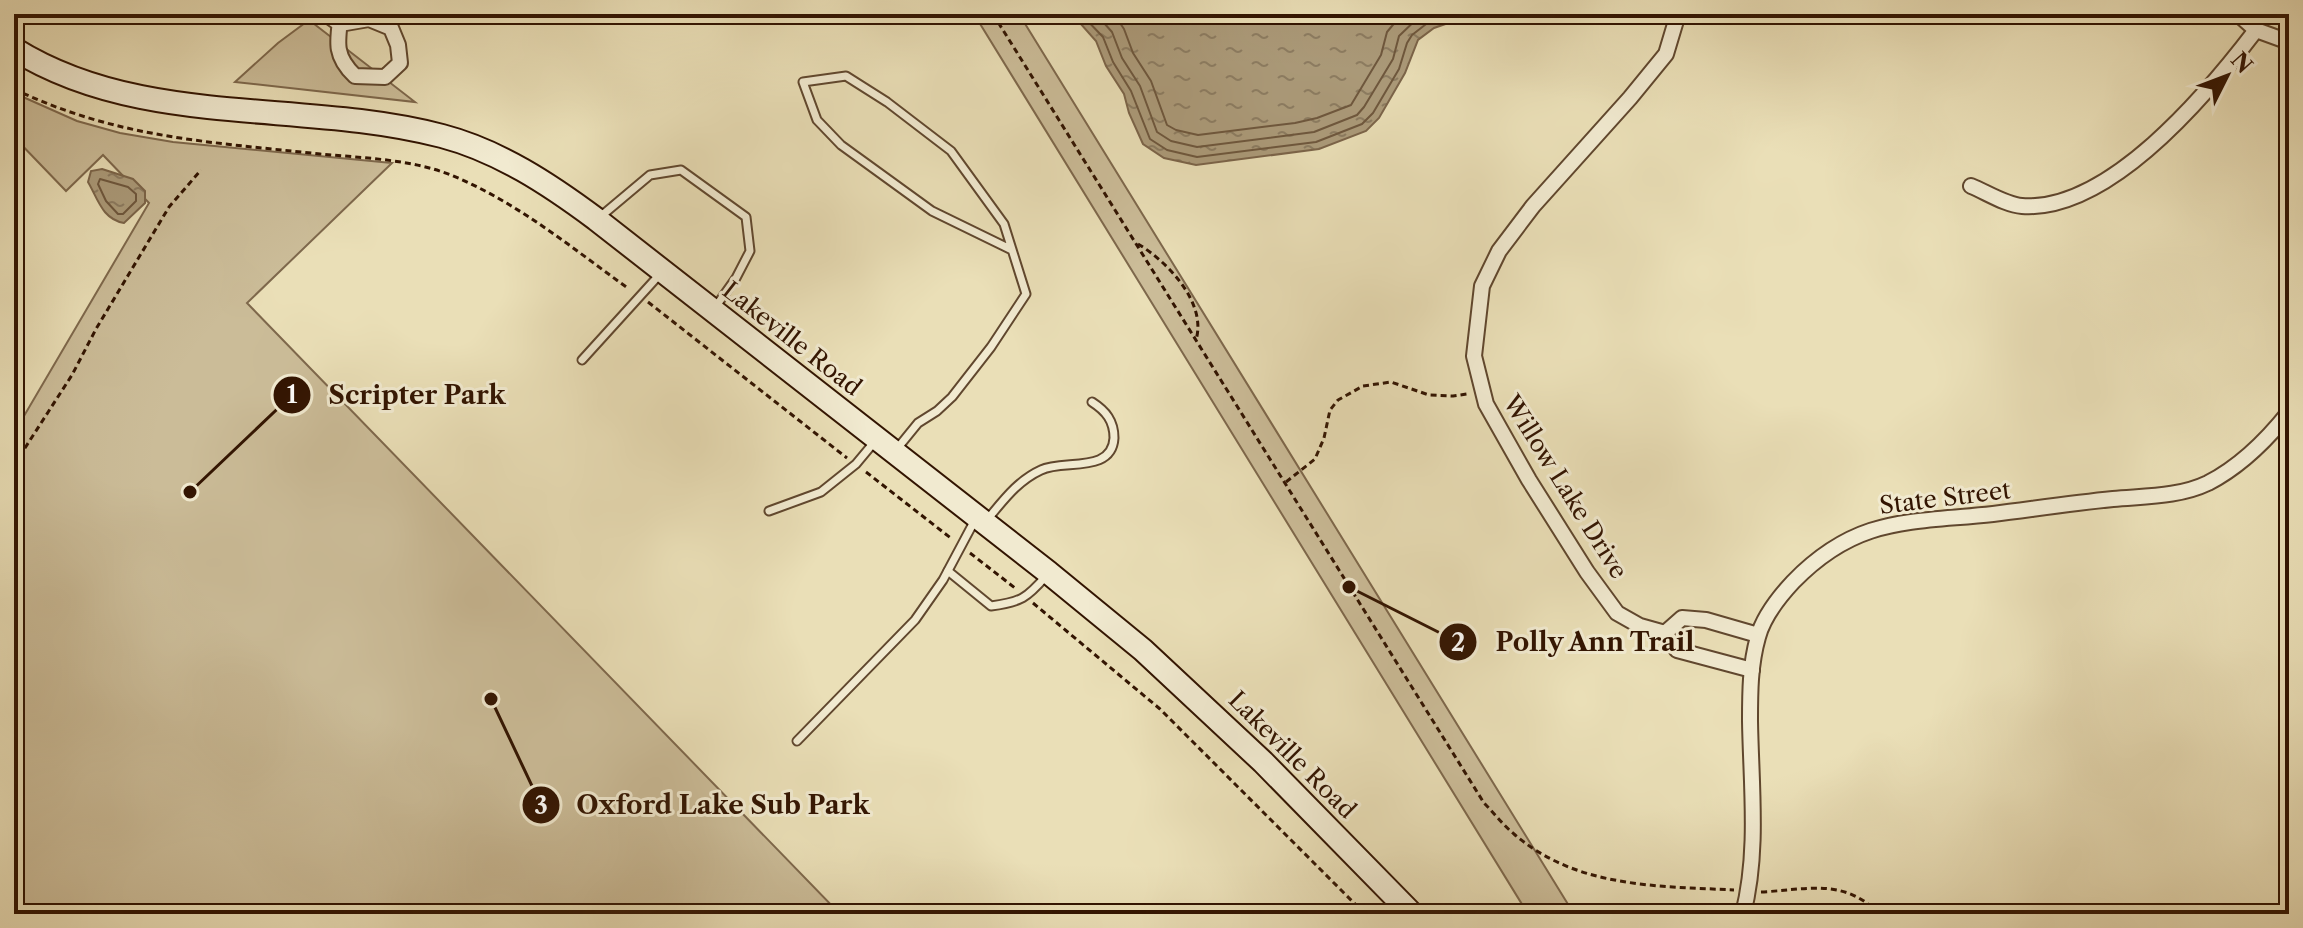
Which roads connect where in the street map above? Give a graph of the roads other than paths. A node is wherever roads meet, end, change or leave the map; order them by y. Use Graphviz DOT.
graph roads {
  1 [pos="326,14"];
  2 [pos="1678,14"];
  3 [pos="2238,14"];
  4 [pos="340,19"];
  5 [pos="2256,30"];
  6 [pos="2289,42"];
  7 [pos="14,49"];
  8 [pos="1971,186"];
  9 [pos="596,219"];
  10 [pos="1012,250"];
  11 [pos="663,271"];
  12 [pos="712,310"];
  13 [pos="582,360"];
  14 [pos="1092,402"];
  15 [pos="2289,412"];
  16 [pos="886,445"];
  17 [pos="769,511"];
  18 [pos="981,519"];
  19 [pos="948,571"];
  20 [pos="1049,573"];
  21 [pos="1665,633"];
  22 [pos="1758,635"];
  23 [pos="1752,670"];
  24 [pos="797,741"];
  25 [pos="1412,914"];
  26 [pos="1743,914"];
  1 -- 4 [label="street"];
  2 -- 21 [label="street, Willow Lake Drive"];
  3 -- 5 [label="street"];
  4 -- 4 [label="street"];
  5 -- 6 [label="street"];
  5 -- 8 [label="street"];
  7 -- 9 [label="main road, Lakeville Road"];
  9 -- 11 [label="main road, Lakeville Road"];
  9 -- 12 [label="lane"];
  10 -- 10 [label="lane"];
  10 -- 16 [label="lane"];
  11 -- 12 [label="main road, Lakeville Road"];
  11 -- 13 [label="lane"];
  12 -- 16 [label="main road, Lakeville Road"];
  14 -- 18 [label="lane"];
  15 -- 22 [label="street, State Street"];
  16 -- 17 [label="lane"];
  16 -- 18 [label="main road, Lakeville Road"];
  18 -- 19 [label="lane"];
  18 -- 20 [label="main road, Lakeville Road"];
  19 -- 20 [label="lane"];
  19 -- 24 [label="lane"];
  20 -- 25 [label="main road, Lakeville Road"];
  21 -- 22 [label="street"];
  21 -- 23 [label="street, Willow Lake Drive"];
  22 -- 23 [label="street, State Street"];
  23 -- 26 [label="street, State Street"];
}
